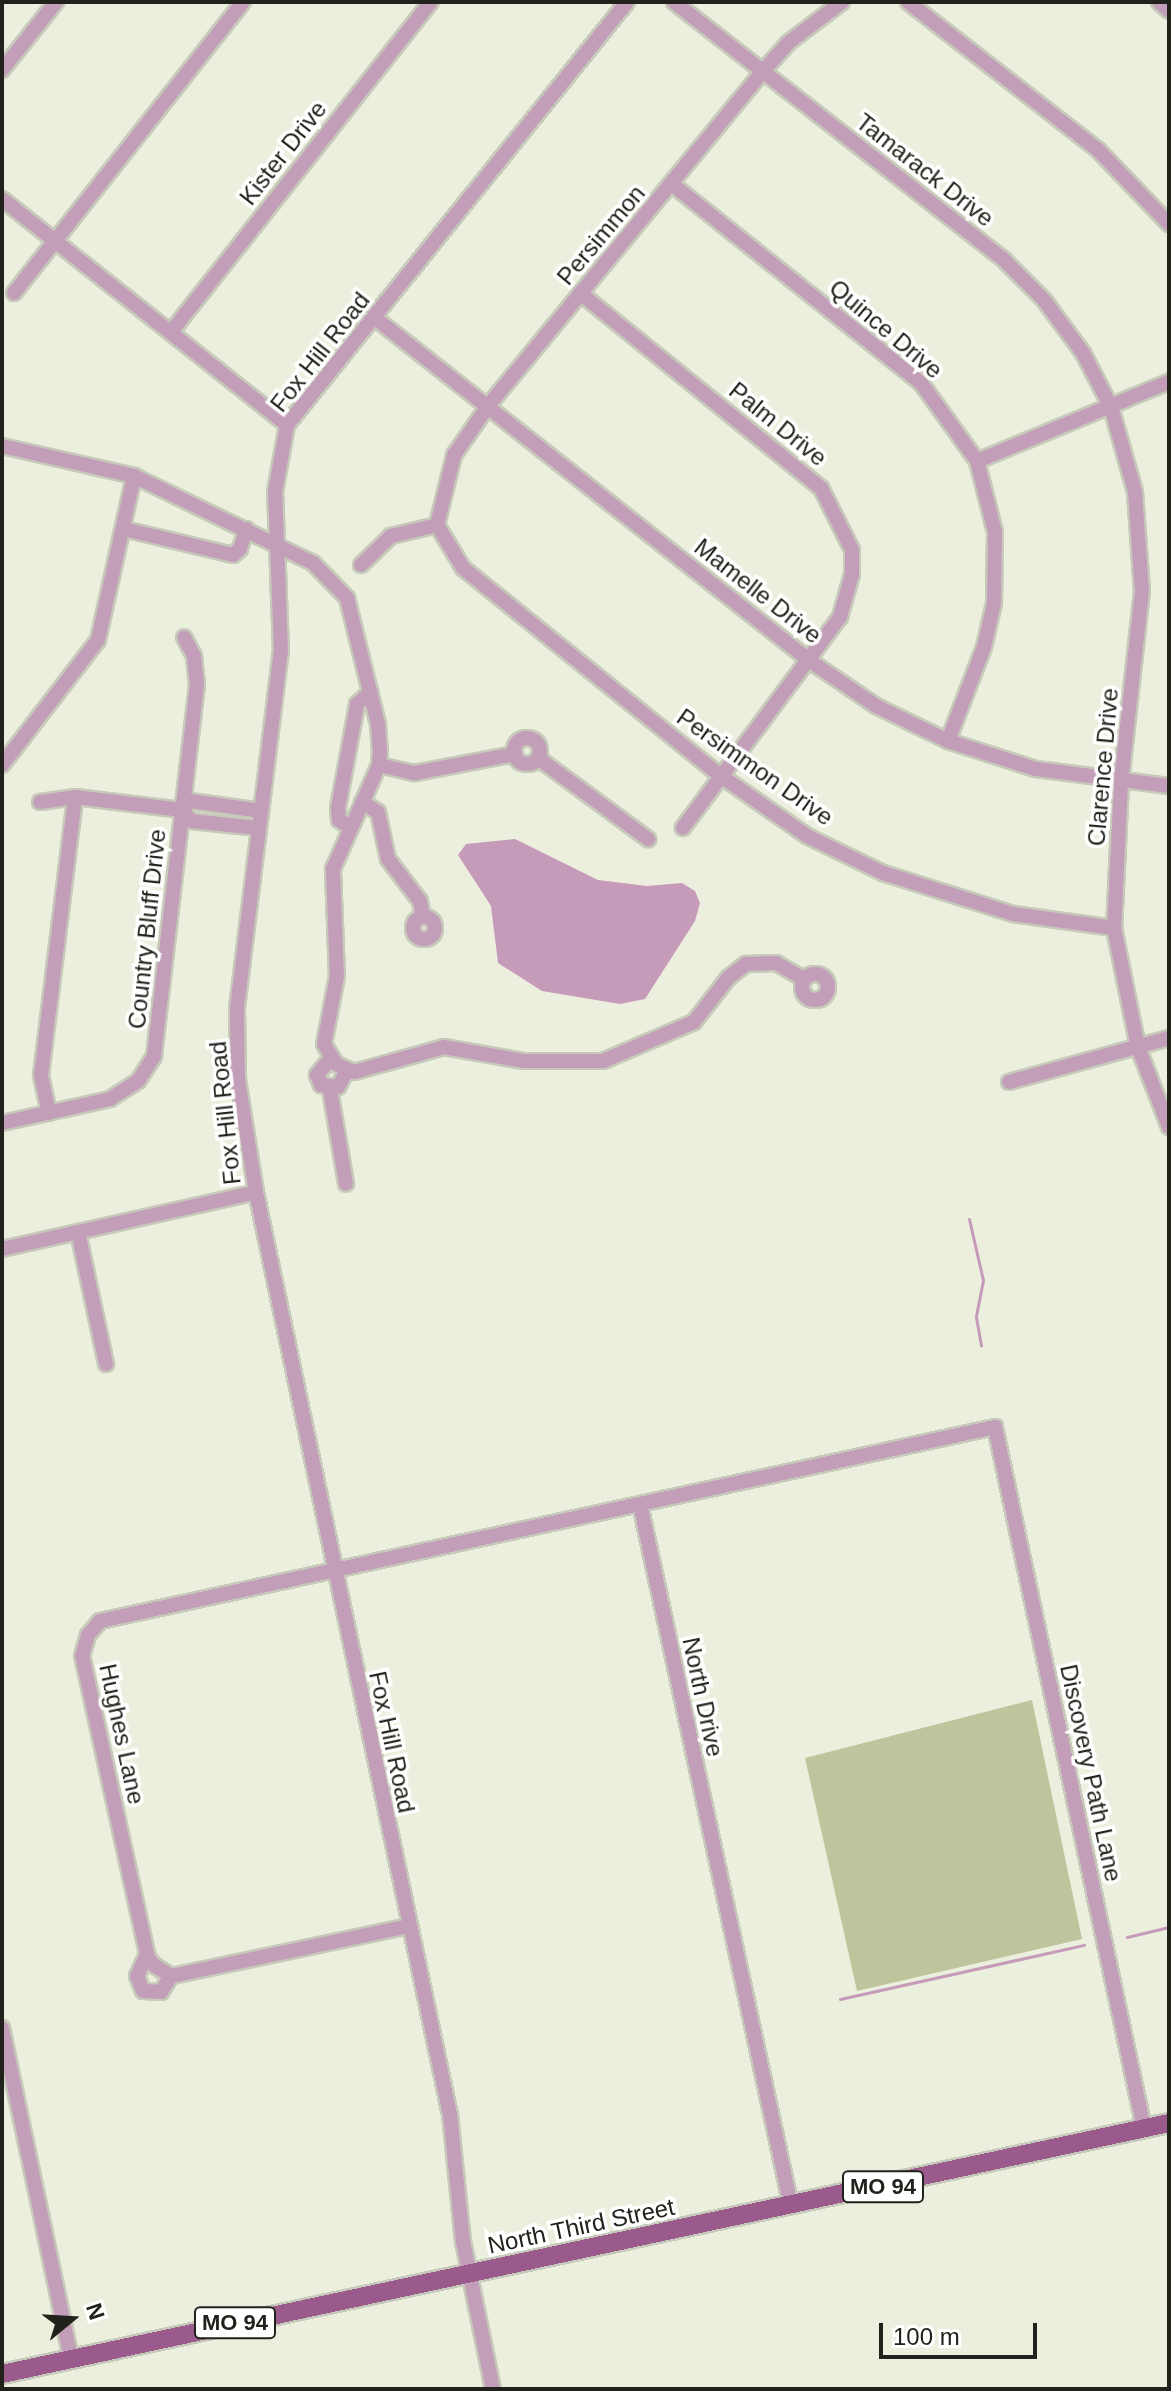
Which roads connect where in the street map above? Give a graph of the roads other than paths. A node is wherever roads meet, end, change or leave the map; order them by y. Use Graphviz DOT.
graph roads {
  1 [pos="56,2"];
  2 [pos="243,2"];
  3 [pos="431,2"];
  4 [pos="627,2"];
  5 [pos="674,2"];
  6 [pos="842,2"];
  7 [pos="908,2"];
  8 [pos="1159,2"];
  9 [pos="1169,11"];
  10 [pos="2,70"];
  11 [pos="764,70"];
  12 [pos="673,185"];
  13 [pos="2,199"];
  14 [pos="1169,224"];
  15 [pos="54,243"];
  16 [pos="14,293"];
  17 [pos="580,293"];
  18 [pos="375,318"];
  19 [pos="171,332"];
  20 [pos="1169,382"];
  21 [pos="488,406"];
  22 [pos="1111,407"];
  23 [pos="287,425"];
  24 [pos="2,446"];
  25 [pos="977,461"];
  26 [pos="134,476"];
  27 [pos="437,525"];
  28 [pos="124,529"];
  29 [pos="246,529"];
  30 [pos="279,546"];
  31 [pos="361,565"];
  32 [pos="184,637"];
  33 [pos="810,661"];
  34 [pos="371,692"];
  35 [pos="948,741"];
  36 [pos="2,765"];
  37 [pos="379,765"];
  38 [pos="721,776"];
  39 [pos="1121,782"];
  40 [pos="1169,786"];
  41 [pos="75,797"];
  42 [pos="40,802"];
  43 [pos="362,802"];
  44 [pos="182,810"];
  45 [pos="261,811"];
  46 [pos="349,827"];
  47 [pos="258,828"];
  48 [pos="683,828"];
  49 [pos="648,839"];
  50 [pos="423,917"];
  51 [pos="1114,928"];
  52 [pos="804,979"];
  53 [pos="1169,1038"];
  54 [pos="1138,1047"];
  55 [pos="330,1059"];
  56 [pos="347,1070"];
  57 [pos="1009,1082"];
  58 [pos="330,1090"];
  59 [pos="49,1113"];
  60 [pos="2,1123"];
  61 [pos="1169,1127"];
  62 [pos="346,1184"];
  63 [pos="256,1192"];
  64 [pos="78,1232"];
  65 [pos="2,1249"];
  66 [pos="106,1364"];
  67 [pos="640,1504"];
  68 [pos="334,1569"];
  69 [pos="409,1926"];
  70 [pos="147,1954"];
  71 [pos="171,1976"];
  72 [pos="2,2028"];
  73 [pos="1169,2123"];
  74 [pos="1144,2128"];
  75 [pos="791,2206"];
  76 [pos="469,2274"];
  77 [pos="71,2358"];
  78 [pos="2,2374"];
  79 [pos="493,2389"];
  1 -- 10 [label="street"];
  2 -- 15 [label="street"];
  3 -- 19 [label="street, Kister Drive"];
  4 -- 18 [label="street, Fox Hill Road"];
  5 -- 11 [label="street, Tamarack Drive"];
  6 -- 11 [label="street, Persimmon"];
  7 -- 14 [label="street"];
  8 -- 9 [label="street"];
  11 -- 12 [label="street, Persimmon"];
  11 -- 22 [label="street, Tamarack Drive"];
  12 -- 17 [label="street, Persimmon"];
  12 -- 25 [label="street, Quince Drive"];
  13 -- 15 [label="street"];
  15 -- 16 [label="street"];
  15 -- 19 [label="street"];
  17 -- 21 [label="street, Persimmon"];
  17 -- 33 [label="street, Palm Drive"];
  18 -- 21 [label="street, Mamelle Drive"];
  18 -- 23 [label="street, Fox Hill Road"];
  19 -- 23 [label="street"];
  20 -- 22 [label="street"];
  21 -- 27 [label="street, Persimmon"];
  21 -- 33 [label="street, Mamelle Drive"];
  22 -- 25 [label="street"];
  22 -- 39 [label="street, Clarence Drive"];
  23 -- 30 [label="street, Fox Hill Road"];
  24 -- 26 [label="street"];
  25 -- 35 [label="street, Quince Drive"];
  26 -- 28 [label="street"];
  26 -- 29 [label="street"];
  27 -- 31 [label="street"];
  27 -- 38 [label="street, Persimmon Drive"];
  28 -- 29 [label="street"];
  28 -- 36 [label="street"];
  29 -- 30 [label="street"];
  30 -- 34 [label="street"];
  30 -- 45 [label="street, Fox Hill Road"];
  32 -- 44 [label="street, Country Bluff Drive"];
  33 -- 35 [label="street, Mamelle Drive"];
  33 -- 38 [label="street, Palm Drive"];
  34 -- 37 [label="street"];
  34 -- 46 [label="street"];
  35 -- 39 [label="street, Mamelle Drive"];
  37 -- 43 [label="street"];
  37 -- 49 [label="street"];
  38 -- 48 [label="street, Palm Drive"];
  38 -- 51 [label="street, Persimmon Drive"];
  39 -- 40 [label="street, Mamelle Drive"];
  39 -- 51 [label="street, Clarence Drive"];
  41 -- 42 [label="street"];
  41 -- 44 [label="street"];
  41 -- 59 [label="street"];
  43 -- 46 [label="street"];
  43 -- 50 [label="street"];
  44 -- 45 [label="street"];
  44 -- 47 [label="street"];
  44 -- 59 [label="street, Country Bluff Drive"];
  45 -- 47 [label="street, Fox Hill Road"];
  46 -- 55 [label="street"];
  47 -- 63 [label="street, Fox Hill Road"];
  51 -- 54 [label="street, Clarence Drive"];
  52 -- 56 [label="street"];
  53 -- 54 [label="street"];
  54 -- 57 [label="street"];
  54 -- 61 [label="street, Clarence Drive"];
  55 -- 56 [label="street"];
  55 -- 58 [label="street"];
  56 -- 58 [label="street"];
  58 -- 62 [label="street"];
  59 -- 60 [label="street, Country Bluff Drive"];
  63 -- 64 [label="street"];
  63 -- 68 [label="street, Fox Hill Road"];
  64 -- 65 [label="street"];
  64 -- 66 [label="street"];
  67 -- 68 [label="street"];
  67 -- 74 [label="street, Discovery Path Lane"];
  67 -- 75 [label="street, North Drive"];
  68 -- 69 [label="street, Fox Hill Road"];
  68 -- 70 [label="street, Hughes Lane"];
  69 -- 71 [label="street, Hughes Lane"];
  69 -- 76 [label="street, Fox Hill Road"];
  70 -- 71 [label="street"];
  70 -- 71 [label="street, Hughes Lane"];
  72 -- 77 [label="street"];
  73 -- 74 [label="main road, North Third Street / MO 94"];
  74 -- 75 [label="main road, North Third Street / MO 94"];
  75 -- 76 [label="main road, North Third Street / MO 94"];
  76 -- 77 [label="main road, North Third Street / MO 94"];
  76 -- 79 [label="street, Fox Hill Road"];
  77 -- 78 [label="main road, North Third Street / MO 94"];
}
